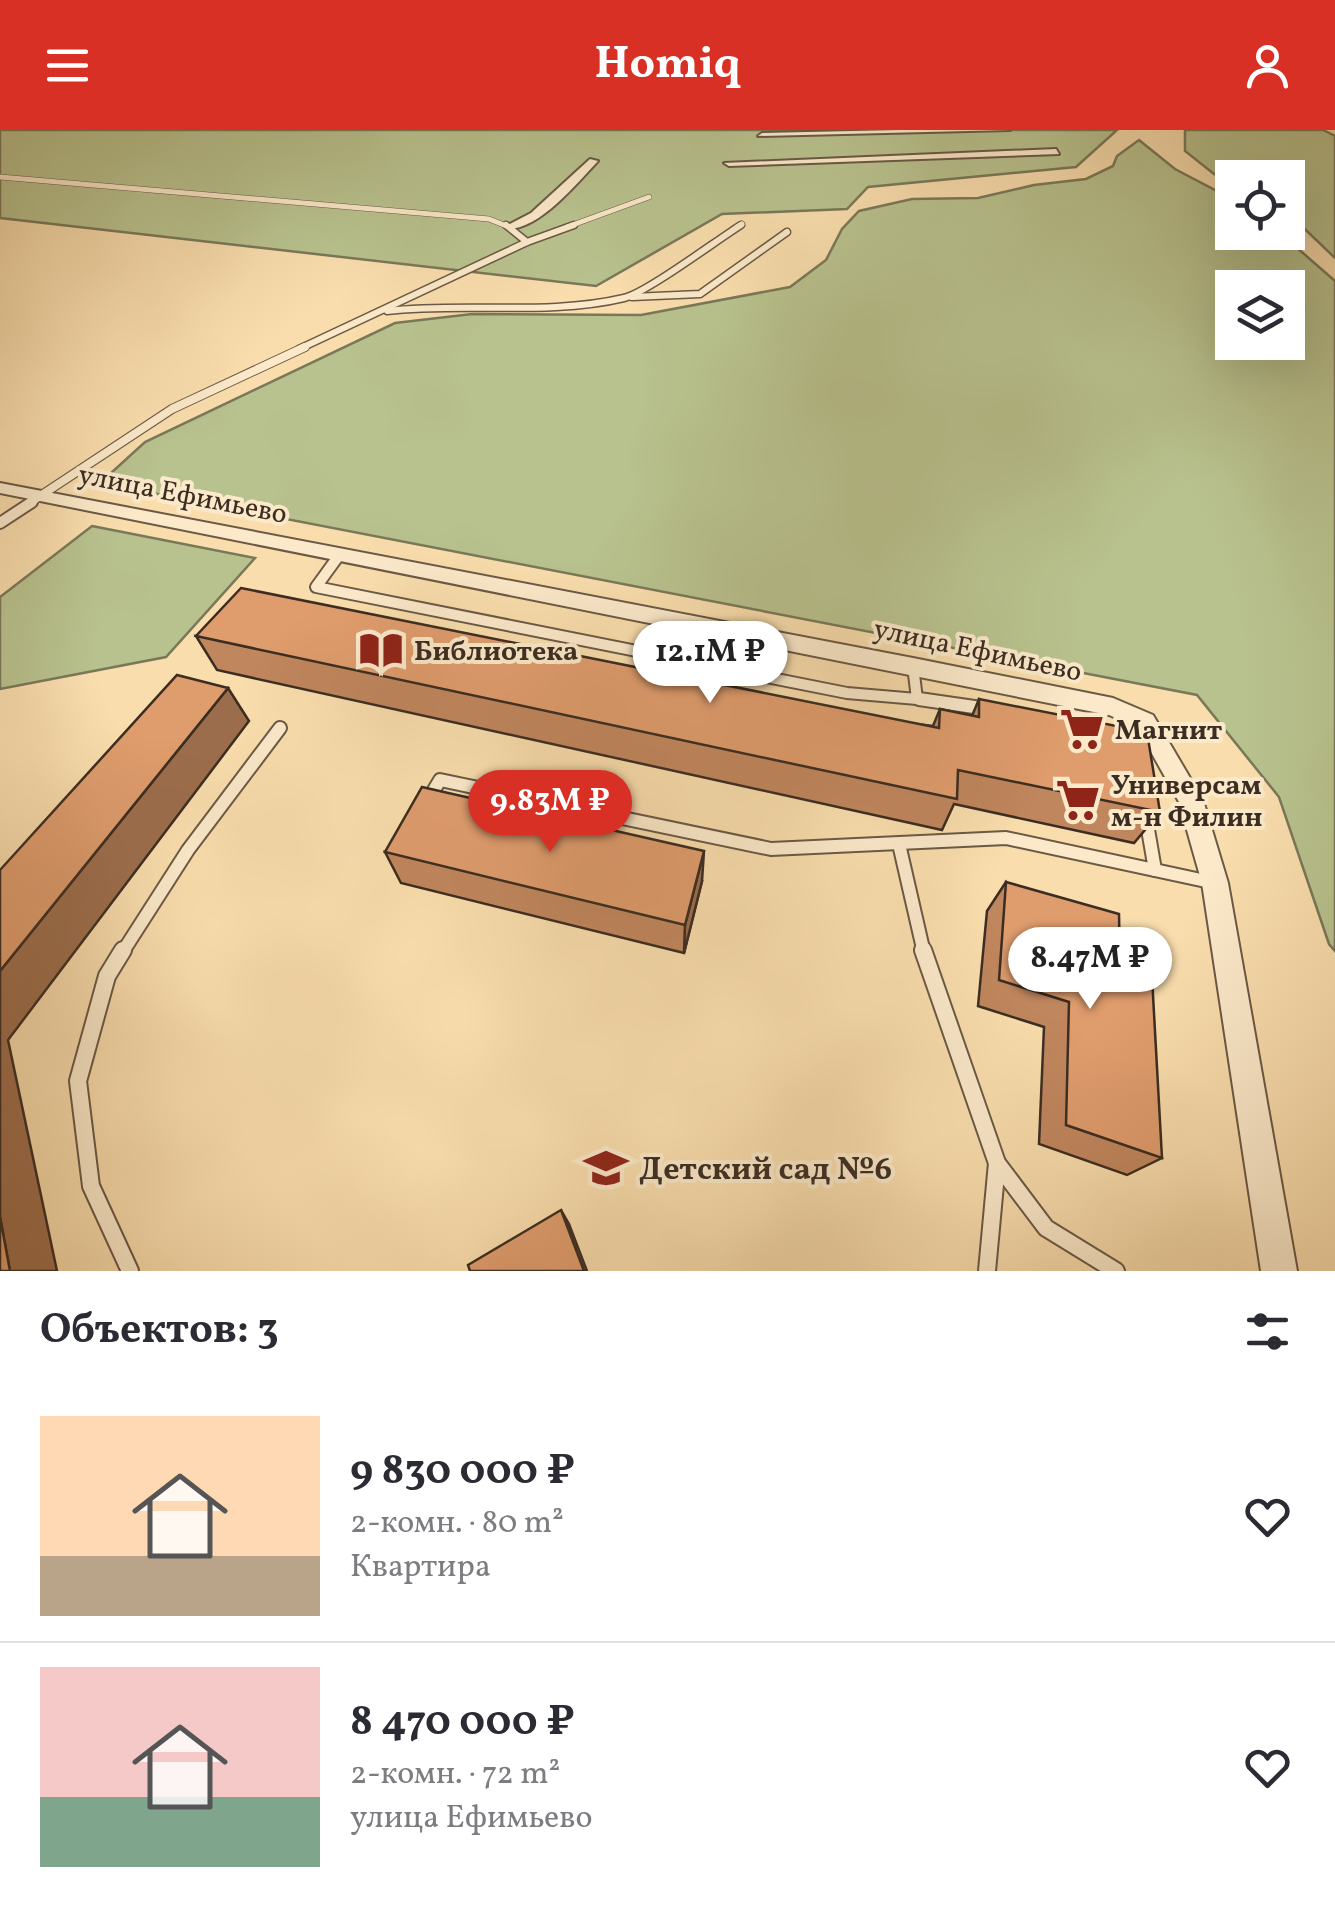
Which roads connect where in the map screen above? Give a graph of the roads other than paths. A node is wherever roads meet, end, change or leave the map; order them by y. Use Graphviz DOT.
graph roads {
  1 [pos="1006,130"];
  2 [pos="762,136"];
  3 [pos="1056,152"];
  4 [pos="593,161"];
  5 [pos="730,163"];
  6 [pos="0,178"];
  7 [pos="649,196"];
  8 [pos="742,224"];
  9 [pos="512,228"];
  10 [pos="787,232"];
  11 [pos="527,242"];
  12 [pos="628,298"];
  13 [pos="378,312"];
  14 [pos="0,488"];
  15 [pos="41,495"];
  16 [pos="0,524"];
  17 [pos="340,554"];
  18 [pos="913,666"];
  19 [pos="917,699"];
  20 [pos="1003,711"];
  21 [pos="280,728"];
  22 [pos="1142,792"];
  23 [pos="424,807"];
  24 [pos="900,844"];
  25 [pos="1155,870"];
  26 [pos="1216,883"];
  27 [pos="997,1163"];
  28 [pos="130,1271"];
  29 [pos="988,1271"];
  30 [pos="1116,1271"];
  31 [pos="1279,1271"];
  1 -- 2 [label="street"];
  3 -- 5 [label="street"];
  4 -- 9 [label="street"];
  6 -- 9 [label="lane"];
  7 -- 11 [label="lane"];
  8 -- 12 [label="lane"];
  9 -- 11 [label="lane"];
  10 -- 12 [label="lane"];
  11 -- 13 [label="lane"];
  12 -- 13 [label="lane"];
  13 -- 15 [label="lane"];
  14 -- 15 [label="street, улица Ефимьево"];
  15 -- 16 [label="lane"];
  15 -- 17 [label="street, улица Ефимьево"];
  17 -- 18 [label="street, улица Ефимьево"];
  17 -- 19 [label="lane"];
  18 -- 19 [label="lane"];
  18 -- 26 [label="street, улица Ефимьево"];
  19 -- 20 [label="lane"];
  21 -- 28 [label="lane"];
  22 -- 25 [label="lane"];
  23 -- 24 [label="lane"];
  24 -- 25 [label="lane"];
  24 -- 27 [label="lane"];
  25 -- 26 [label="lane"];
  26 -- 31 [label="street, улица Ефимьево"];
  27 -- 29 [label="lane"];
  27 -- 30 [label="lane"];
}
